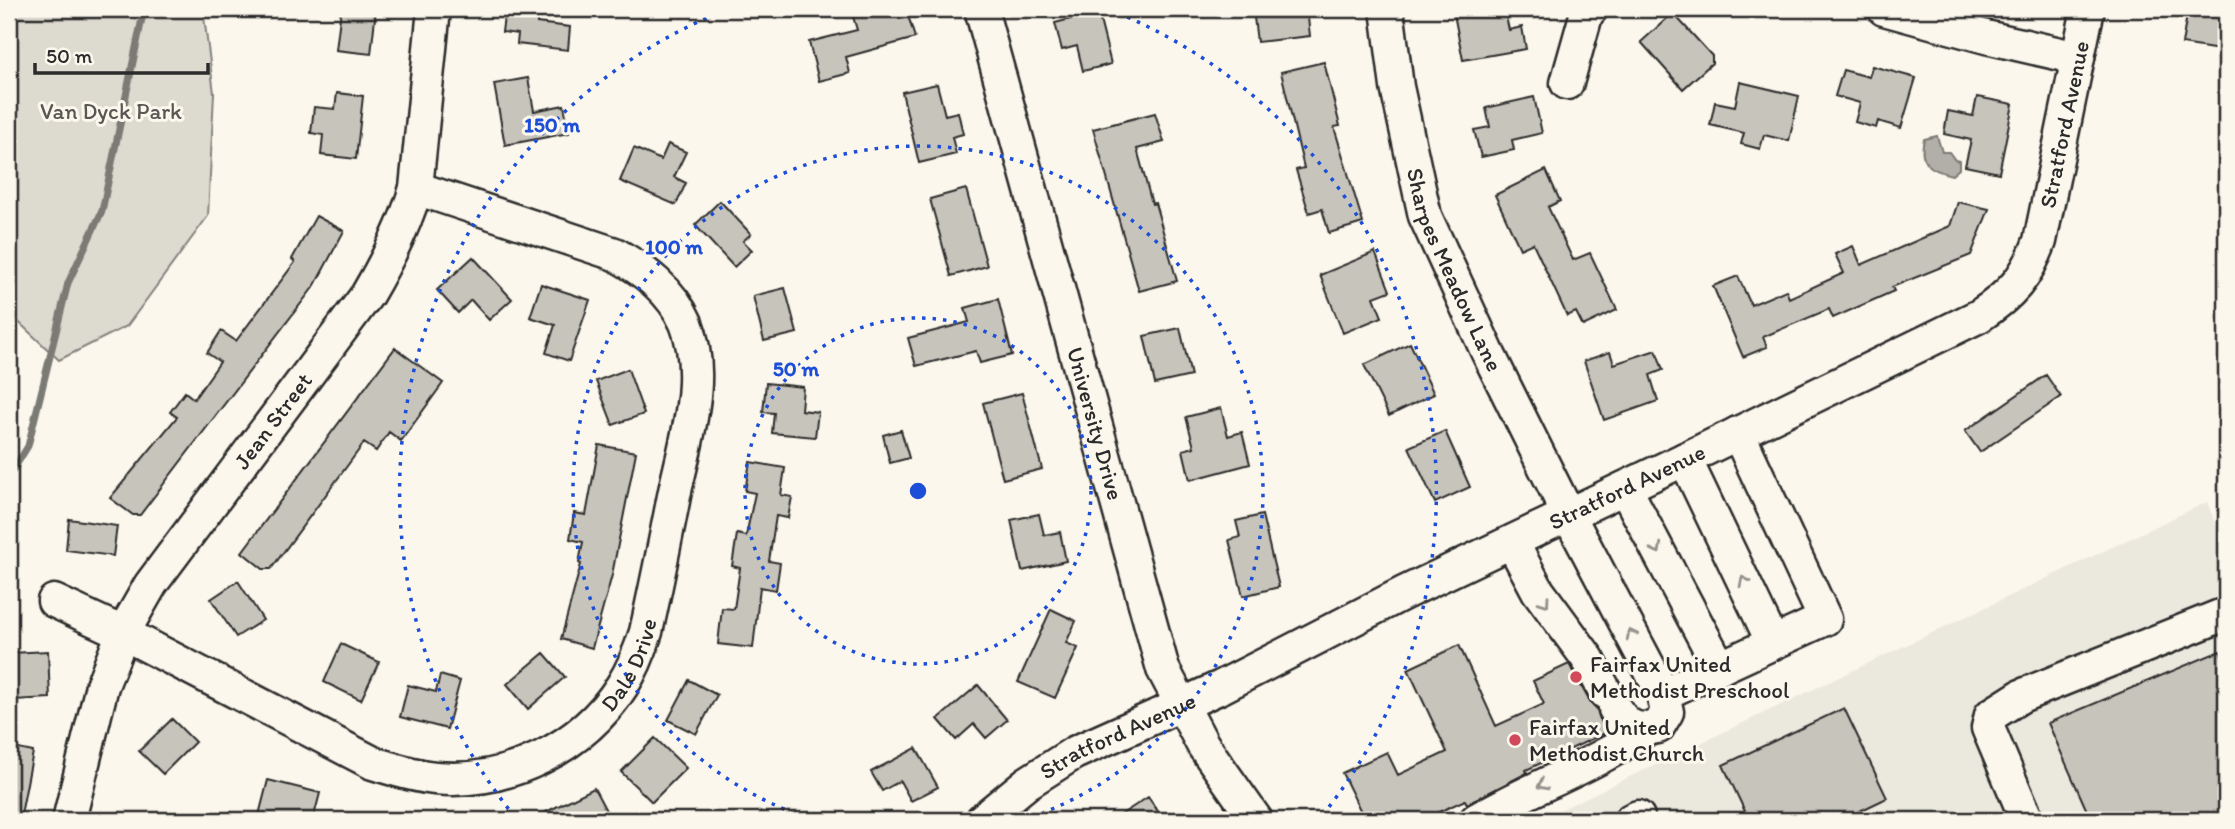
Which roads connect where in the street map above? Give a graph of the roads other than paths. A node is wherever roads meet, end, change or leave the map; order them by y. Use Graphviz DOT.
graph roads {
  1 [pos="434,9"];
  2 [pos="981,9"];
  3 [pos="1387,9"];
  4 [pos="1591,9"];
  5 [pos="1884,9"];
  6 [pos="2088,9"];
  7 [pos="2078,58"];
  8 [pos="1567,83"];
  9 [pos="416,188"];
  10 [pos="1738,433"];
  11 [pos="1685,459"];
  12 [pos="1625,488"];
  13 [pos="1568,514"];
  14 [pos="1512,542"];
  15 [pos="54,601"];
  16 [pos="2226,618"];
  17 [pos="123,633"];
  18 [pos="1773,643"];
  19 [pos="1720,668"];
  20 [pos="1663,694"];
  21 [pos="1180,704"];
  22 [pos="1645,730"];
  23 [pos="69,820"];
  24 [pos="982,820"];
  25 [pos="1256,820"];
  26 [pos="1476,820"];
  27 [pos="2026,820"];
  1 -- 9 [label="street, Jean Street"];
  2 -- 21 [label="street, University Drive"];
  3 -- 13 [label="street, Sharpes Meadow Lane"];
  4 -- 8 [label="street"];
  5 -- 7 [label="street"];
  6 -- 7 [label="street, Stratford Avenue"];
  7 -- 10 [label="street, Stratford Avenue"];
  9 -- 17 [label="street, Jean Street"];
  9 -- 17 [label="street, Dale Drive"];
  10 -- 11 [label="street, Stratford Avenue"];
  10 -- 18 [label="street"];
  11 -- 12 [label="street, Stratford Avenue"];
  18 -- 11 [label="street, one-way"];
  12 -- 13 [label="street, Stratford Avenue"];
  12 -- 19 [label="street, one-way"];
  13 -- 14 [label="street, Stratford Avenue"];
  20 -- 13 [label="street, Sharpes Meadow Lane, one-way"];
  14 -- 21 [label="street, Stratford Avenue"];
  14 -- 22 [label="street, one-way"];
  15 -- 17 [label="street, Dale Drive"];
  16 -- 27 [label="street"];
  17 -- 23 [label="street, Jean Street"];
  18 -- 19 [label="street"];
  19 -- 20 [label="street"];
  20 -- 22 [label="street"];
  21 -- 24 [label="street, Stratford Avenue"];
  21 -- 25 [label="street, University Drive"];
  22 -- 26 [label="street, one-way"];
}
